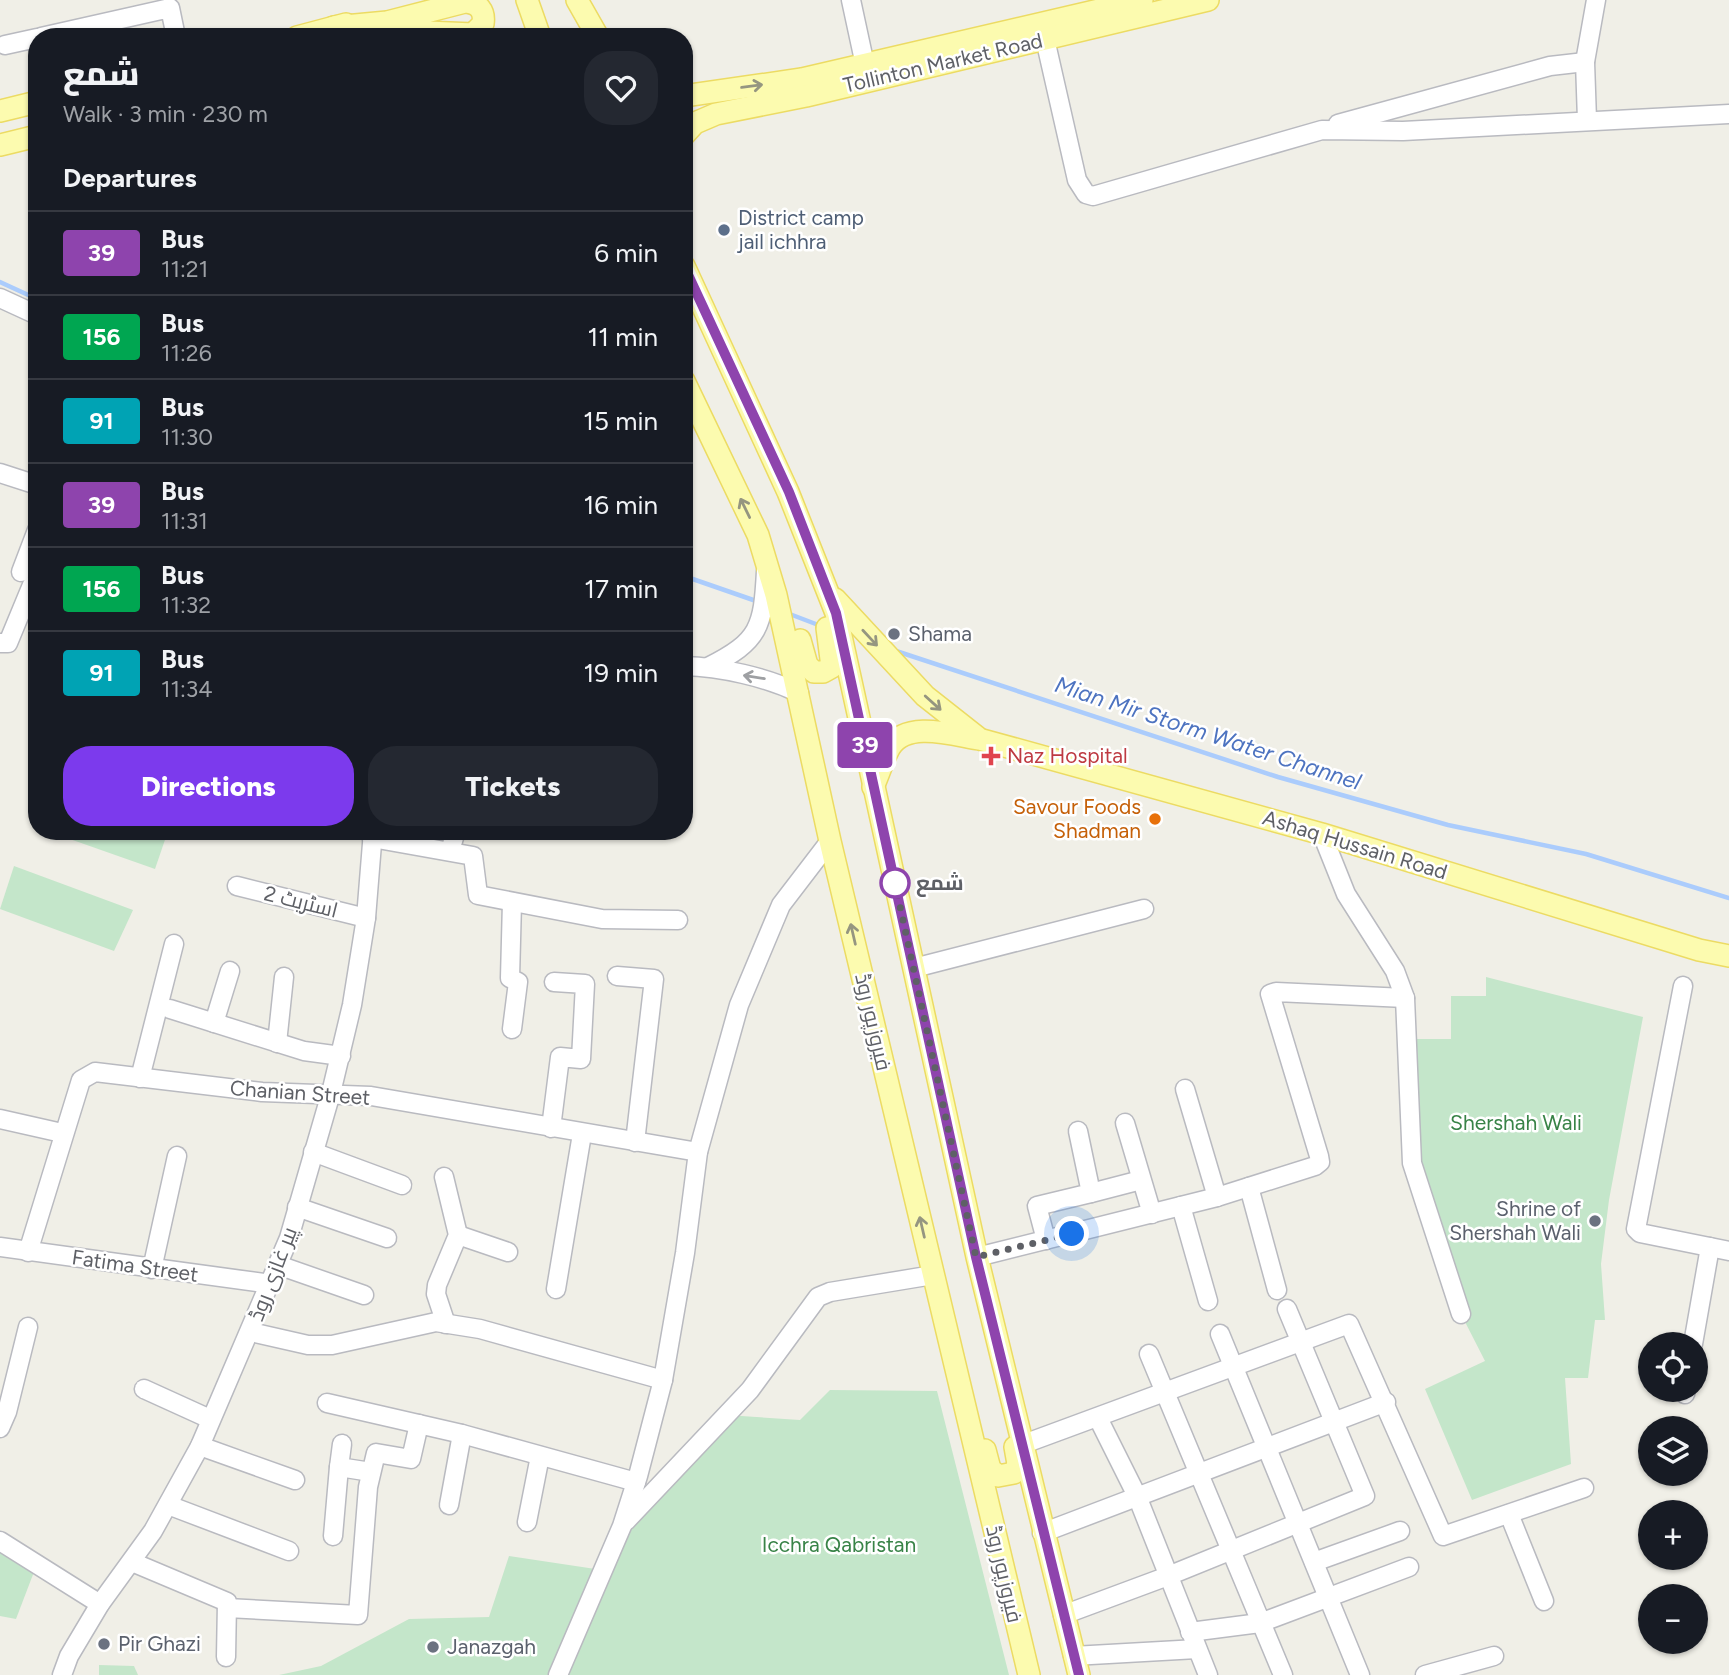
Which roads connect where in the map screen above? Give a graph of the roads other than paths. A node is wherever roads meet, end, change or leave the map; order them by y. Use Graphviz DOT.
graph roads {
  1 [pos="430,0"];
  2 [pos="527,0"];
  3 [pos="569,0"];
  4 [pos="577,0"];
  5 [pos="851,0"];
  6 [pos="1142,0"];
  7 [pos="1208,0"];
  8 [pos="1596,0"];
  9 [pos="334,27"];
  10 [pos="80,28"];
  11 [pos="174,28"];
  12 [pos="330,28"];
  13 [pos="479,28"];
  14 [pos="537,28"];
  15 [pos="580,28"];
  16 [pos="593,28"];
  17 [pos="1045,39"];
  18 [pos="28,40"];
  19 [pos="5,45"];
  20 [pos="1585,62"];
  21 [pos="865,65"];
  22 [pos="804,87"];
  23 [pos="693,95"];
  24 [pos="28,104"];
  25 [pos="0,111"];
  26 [pos="1729,114"];
  27 [pos="1587,120"];
  28 [pos="693,125"];
  29 [pos="1322,130"];
  30 [pos="28,138"];
  31 [pos="0,145"];
  32 [pos="693,286"];
  33 [pos="0,298"];
  34 [pos="28,311"];
  35 [pos="693,400"];
  36 [pos="1,475"];
  37 [pos="28,482"];
  38 [pos="758,535"];
  39 [pos="818,564"];
  40 [pos="28,570"];
  41 [pos="838,606"];
  42 [pos="772,618"];
  43 [pos="0,643"];
  44 [pos="693,666"];
  45 [pos="708,667"];
  46 [pos="799,693"];
  47 [pos="979,738"];
  48 [pos="873,787"];
  49 [pos="1322,834"];
  50 [pos="372,840"];
  51 [pos="396,840"];
  52 [pos="453,840"];
  53 [pos="830,841"];
  54 [pos="450,851"];
  55 [pos="237,886"];
  56 [pos="512,902"];
  57 [pos="1144,909"];
  58 [pos="366,918"];
  59 [pos="678,920"];
  60 [pos="174,944"];
  61 [pos="1729,956"];
  62 [pos="914,968"];
  63 [pos="230,971"];
  64 [pos="617,976"];
  65 [pos="284,977"];
  66 [pos="554,982"];
  67 [pos="1683,986"];
  68 [pos="1405,998"];
  69 [pos="170,1009"];
  70 [pos="214,1023"];
  71 [pos="512,1029"];
  72 [pos="277,1042"];
  73 [pos="341,1056"];
  74 [pos="140,1078"];
  75 [pos="1185,1089"];
  76 [pos="331,1093"];
  77 [pos="0,1119"];
  78 [pos="1125,1123"];
  79 [pos="551,1128"];
  80 [pos="1078,1131"];
  81 [pos="62,1133"];
  82 [pos="582,1134"];
  83 [pos="635,1142"];
  84 [pos="313,1152"];
  85 [pos="698,1152"];
  86 [pos="177,1156"];
  87 [pos="444,1177"];
  88 [pos="1140,1180"];
  89 [pos="402,1185"];
  90 [pos="1249,1187"];
  91 [pos="1091,1193"];
  92 [pos="1217,1197"];
  93 [pos="297,1206"];
  94 [pos="1181,1206"];
  95 [pos="1152,1214"];
  96 [pos="458,1235"];
  97 [pos="387,1238"];
  98 [pos="1046,1240"];
  99 [pos="0,1247"];
  100 [pos="1710,1247"];
  101 [pos="1729,1251"];
  102 [pos="28,1252"];
  103 [pos="508,1252"];
  104 [pos="976,1257"];
  105 [pos="278,1265"];
  106 [pos="152,1269"];
  107 [pos="933,1275"];
  108 [pos="271,1284"];
  109 [pos="556,1289"];
  110 [pos="1277,1290"];
  111 [pos="363,1295"];
  112 [pos="1208,1301"];
  113 [pos="1287,1309"];
  114 [pos="1461,1314"];
  115 [pos="446,1324"];
  116 [pos="28,1327"];
  117 [pos="251,1332"];
  118 [pos="1695,1332"];
  119 [pos="1220,1334"];
  120 [pos="1300,1342"];
  121 [pos="1149,1354"];
  122 [pos="1233,1366"];
  123 [pos="663,1380"];
  124 [pos="144,1389"];
  125 [pos="1165,1392"];
  126 [pos="1386,1402"];
  127 [pos="327,1403"];
  128 [pos="1098,1418"];
  129 [pos="210,1419"];
  130 [pos="1333,1421"];
  131 [pos="419,1424"];
  132 [pos="0,1427"];
  133 [pos="462,1434"];
  134 [pos="342,1444"];
  135 [pos="1021,1445"];
  136 [pos="200,1446"];
  137 [pos="1267,1448"];
  138 [pos="540,1456"];
  139 [pos="339,1467"];
  140 [pos="371,1472"];
  141 [pos="1198,1473"];
  142 [pos="295,1480"];
  143 [pos="636,1482"];
  144 [pos="1584,1488"];
  145 [pos="1137,1496"];
  146 [pos="168,1505"];
  147 [pos="449,1505"];
  148 [pos="334,1513"];
  149 [pos="1508,1514"];
  150 [pos="365,1519"];
  151 [pos="527,1522"];
  152 [pos="1297,1522"];
  153 [pos="622,1526"];
  154 [pos="1401,1531"];
  155 [pos="1042,1533"];
  156 [pos="333,1536"];
  157 [pos="0,1541"];
  158 [pos="289,1551"];
  159 [pos="1229,1551"];
  160 [pos="132,1562"];
  161 [pos="1314,1563"];
  162 [pos="1409,1567"];
  163 [pos="1168,1577"];
  164 [pos="1326,1596"];
  165 [pos="1544,1601"];
  166 [pos="100,1604"];
  167 [pos="227,1608"];
  168 [pos="1063,1615"];
  169 [pos="1260,1623"];
  170 [pos="1191,1632"];
  171 [pos="1198,1649"];
  172 [pos="1023,1653"];
  173 [pos="1494,1656"];
  174 [pos="226,1657"];
  175 [pos="1076,1665"];
  176 [pos="62,1675"];
  177 [pos="558,1675"];
  178 [pos="1029,1675"];
  179 [pos="1208,1675"];
  180 [pos="1283,1675"];
  181 [pos="1360,1675"];
  182 [pos="1425,1675"];
  1 -- 9 [label="main road"];
  2 -- 14 [label="main road"];
  3 -- 15 [label="main road"];
  4 -- 16 [label="main road"];
  5 -- 21 [label="street"];
  6 -- 21 [label="main road, Tollinton Market Road"];
  7 -- 17 [label="main road, Tollinton Market Road"];
  8 -- 20 [label="street"];
  9 -- 12 [label="main road"];
  9 -- 13 [label="main road"];
  10 -- 11 [label="street"];
  17 -- 22 [label="main road, Tollinton Market Road"];
  17 -- 29 [label="street"];
  18 -- 19 [label="street"];
  20 -- 27 [label="street"];
  20 -- 29 [label="street"];
  21 -- 22 [label="main road, Tollinton Market Road"];
  23 -- 22 [label="main road, Tollinton Market Road, one-way"];
  22 -- 28 [label="main road, Tollinton Market Road"];
  24 -- 25 [label="main road"];
  26 -- 27 [label="street"];
  27 -- 29 [label="street"];
  30 -- 31 [label="main road"];
  32 -- 39 [label="main road"];
  33 -- 34 [label="street"];
  38 -- 35 [label="main road, فیروزپور روڈ, one-way"];
  36 -- 37 [label="street"];
  38 -- 39 [label="main road"];
  38 -- 42 [label="main road, فیروزپور روڈ"];
  39 -- 41 [label="main road"];
  40 -- 43 [label="street"];
  41 -- 47 [label="main road, Ashaq Hussain Road, one-way"];
  41 -- 48 [label="main road"];
  42 -- 45 [label="street"];
  42 -- 46 [label="main road, فیروزپور روڈ"];
  44 -- 45 [label="street"];
  46 -- 45 [label="street, one-way"];
  46 -- 53 [label="main road, فیروزپور روڈ"];
  47 -- 48 [label="main road, Ashaq Hussain Road"];
  47 -- 49 [label="main road, Ashaq Hussain Road"];
  48 -- 62 [label="main road"];
  49 -- 61 [label="main road, Ashaq Hussain Road"];
  49 -- 68 [label="street"];
  50 -- 58 [label="street, پیر غازی روڈ"];
  51 -- 54 [label="street"];
  52 -- 54 [label="street"];
  53 -- 85 [label="street"];
  107 -- 53 [label="main road, فیروزپور روڈ, one-way"];
  54 -- 56 [label="street"];
  55 -- 58 [label="street, اسٹریٹ 2"];
  56 -- 59 [label="street"];
  56 -- 71 [label="street"];
  57 -- 62 [label="street"];
  58 -- 73 [label="street, پیر غازی روڈ"];
  60 -- 74 [label="street"];
  62 -- 104 [label="main road"];
  63 -- 70 [label="street"];
  64 -- 83 [label="street"];
  65 -- 72 [label="street"];
  66 -- 79 [label="street"];
  67 -- 100 [label="street"];
  68 -- 90 [label="street"];
  68 -- 114 [label="street"];
  69 -- 70 [label="street"];
  70 -- 72 [label="street"];
  72 -- 73 [label="street"];
  73 -- 76 [label="street, پیر غازی روڈ"];
  74 -- 76 [label="street, Chanian Street"];
  74 -- 81 [label="street, Chanian Street"];
  75 -- 92 [label="street"];
  76 -- 79 [label="street, Chanian Street"];
  76 -- 84 [label="street, پیر غازی روڈ"];
  77 -- 81 [label="street"];
  78 -- 88 [label="street"];
  79 -- 82 [label="street, Chanian Street"];
  80 -- 91 [label="street"];
  81 -- 102 [label="street, Chanian Street"];
  82 -- 83 [label="street, Chanian Street"];
  82 -- 109 [label="street"];
  83 -- 85 [label="street, Chanian Street"];
  84 -- 89 [label="street"];
  84 -- 93 [label="street, پیر غازی روڈ"];
  85 -- 123 [label="street"];
  86 -- 106 [label="street"];
  87 -- 96 [label="street"];
  88 -- 91 [label="street"];
  88 -- 95 [label="street"];
  90 -- 92 [label="street"];
  90 -- 110 [label="street"];
  91 -- 98 [label="street"];
  92 -- 94 [label="street"];
  93 -- 97 [label="street"];
  93 -- 105 [label="street, پیر غازی روڈ"];
  94 -- 95 [label="street"];
  94 -- 112 [label="street"];
  95 -- 98 [label="street"];
  96 -- 103 [label="street"];
  96 -- 115 [label="street"];
  98 -- 104 [label="street"];
  99 -- 102 [label="street, Fatima Street"];
  100 -- 101 [label="street"];
  100 -- 118 [label="street"];
  102 -- 106 [label="street, Fatima Street"];
  104 -- 107 [label="main road"];
  104 -- 135 [label="main road"];
  105 -- 108 [label="street, پیر غازی روڈ"];
  105 -- 111 [label="street"];
  106 -- 108 [label="street, Fatima Street"];
  107 -- 153 [label="street"];
  107 -- 172 [label="main road, فیروزپور روڈ"];
  108 -- 117 [label="street, پیر غازی روڈ"];
  113 -- 120 [label="street"];
  115 -- 117 [label="street"];
  115 -- 123 [label="street"];
  116 -- 132 [label="street"];
  117 -- 129 [label="street, پیر غازی روڈ"];
  119 -- 122 [label="street"];
  120 -- 122 [label="street"];
  120 -- 126 [label="street"];
  120 -- 130 [label="street"];
  121 -- 125 [label="street"];
  122 -- 125 [label="street"];
  122 -- 137 [label="street"];
  123 -- 143 [label="street"];
  124 -- 129 [label="street"];
  125 -- 128 [label="street"];
  125 -- 141 [label="street"];
  126 -- 130 [label="street"];
  126 -- 149 [label="street"];
  127 -- 131 [label="street"];
  128 -- 135 [label="street"];
  128 -- 145 [label="street"];
  129 -- 136 [label="street, پیر غازی روڈ"];
  130 -- 137 [label="street"];
  130 -- 152 [label="street"];
  131 -- 133 [label="street"];
  131 -- 140 [label="street"];
  133 -- 138 [label="street"];
  133 -- 147 [label="street"];
  134 -- 139 [label="street"];
  135 -- 155 [label="main road"];
  136 -- 142 [label="street"];
  136 -- 146 [label="street, پیر غازی روڈ"];
  137 -- 141 [label="street"];
  137 -- 152 [label="street"];
  138 -- 143 [label="street"];
  138 -- 151 [label="street"];
  139 -- 140 [label="street"];
  139 -- 148 [label="street"];
  140 -- 150 [label="street"];
  141 -- 145 [label="street"];
  141 -- 159 [label="street"];
  143 -- 153 [label="street"];
  144 -- 149 [label="street"];
  145 -- 155 [label="street"];
  145 -- 163 [label="street"];
  146 -- 158 [label="street"];
  146 -- 160 [label="street, پیر غازی روڈ"];
  148 -- 150 [label="street"];
  148 -- 156 [label="street"];
  149 -- 165 [label="street"];
  150 -- 167 [label="street"];
  152 -- 159 [label="street"];
  152 -- 161 [label="street"];
  153 -- 177 [label="street"];
  154 -- 161 [label="street"];
  155 -- 168 [label="main road"];
  157 -- 166 [label="street"];
  159 -- 163 [label="street"];
  159 -- 169 [label="street"];
  160 -- 166 [label="street, پیر غازی روڈ"];
  160 -- 167 [label="street"];
  161 -- 164 [label="street"];
  162 -- 164 [label="street"];
  163 -- 168 [label="street"];
  163 -- 170 [label="street"];
  164 -- 169 [label="street"];
  164 -- 181 [label="street"];
  166 -- 176 [label="street, پیر غازی روڈ"];
  167 -- 174 [label="street"];
  168 -- 175 [label="main road"];
  169 -- 170 [label="street"];
  169 -- 180 [label="street"];
  170 -- 171 [label="street"];
  171 -- 175 [label="street"];
  171 -- 179 [label="street"];
  172 -- 175 [label="main road"];
  172 -- 178 [label="main road, فیروزپور روڈ"];
  173 -- 182 [label="street"];
}
